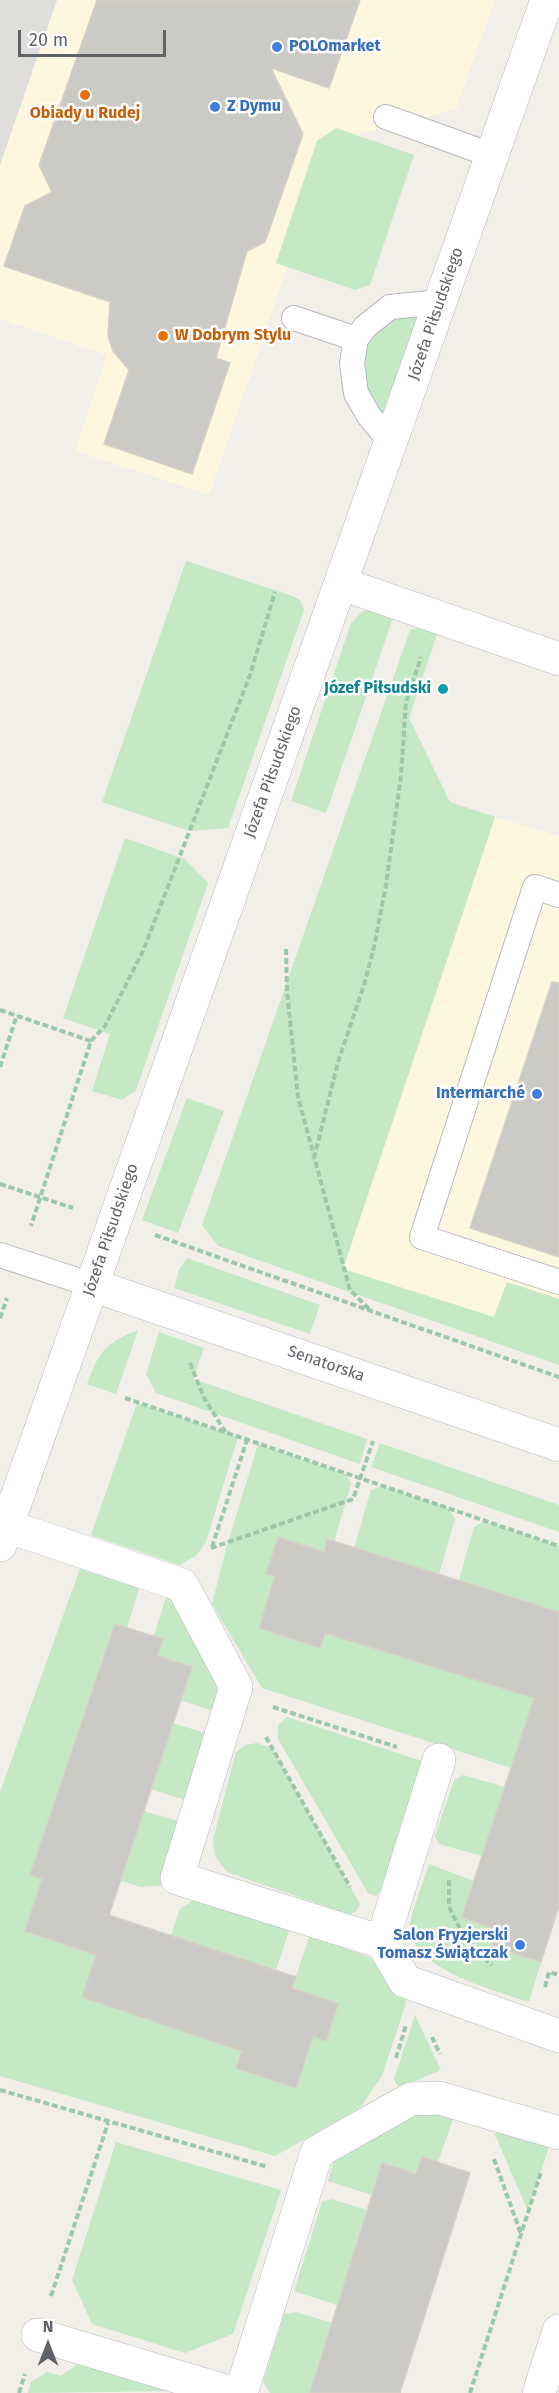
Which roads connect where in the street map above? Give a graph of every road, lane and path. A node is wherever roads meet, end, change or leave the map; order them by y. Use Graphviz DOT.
graph roads {
  1 [pos="547,0"];
  2 [pos="386,117"];
  3 [pos="491,155"];
  4 [pos="440,302"];
  5 [pos="294,318"];
  6 [pos="356,339"];
  7 [pos="391,442"];
  8 [pos="342,584"];
  9 [pos="275,592"];
  10 [pos="435,616"];
  11 [pos="559,659"];
  12 [pos="559,895"];
  13 [pos="286,949"];
  14 [pos="0,1010"];
  15 [pos="17,1015"];
  16 [pos="91,1041"];
  17 [pos="0,1067"];
  18 [pos="314,1158"];
  19 [pos="0,1184"];
  20 [pos="40,1197"];
  21 [pos="114,1221"];
  22 [pos="10,1259"];
  23 [pos="559,1282"];
  24 [pos="92,1285"];
  25 [pos="371,1311"];
  26 [pos="190,1317"];
  27 [pos="559,1377"];
  28 [pos="125,1398"];
  29 [pos="226,1433"];
  30 [pos="247,1440"];
  31 [pos="373,1441"];
  32 [pos="559,1445"];
  33 [pos="360,1479"];
  34 [pos="3,1535"];
  35 [pos="559,1546"];
  36 [pos="211,1548"];
  37 [pos="182,1585"];
  38 [pos="240,1693"];
  39 [pos="439,1760"];
  40 [pos="448,1872"];
  41 [pos="382,1942"];
  42 [pos="496,1969"];
  43 [pos="405,1981"];
  44 [pos="535,1982"];
  45 [pos="545,1985"];
  46 [pos="559,2036"];
  47 [pos="0,2090"];
  48 [pos="476,2109"];
  49 [pos="108,2122"];
  50 [pos="556,2132"];
  51 [pos="309,2179"];
  52 [pos="521,2234"];
  53 [pos="559,2331"];
  54 [pos="38,2335"];
  55 [pos="19,2393"];
  56 [pos="232,2393"];
  57 [pos="241,2393"];
  58 [pos="470,2393"];
  59 [pos="539,2393"];
  1 -- 3 [label="street, Józefa Piłsudskiego"];
  2 -- 3 [label="lane"];
  3 -- 4 [label="street, Józefa Piłsudskiego"];
  4 -- 6 [label="lane"];
  4 -- 7 [label="street, Józefa Piłsudskiego"];
  5 -- 6 [label="lane"];
  6 -- 7 [label="lane"];
  7 -- 8 [label="street, Józefa Piłsudskiego"];
  8 -- 10 [label="street"];
  8 -- 21 [label="street, Józefa Piłsudskiego"];
  9 -- 16 [label="path"];
  10 -- 11 [label="street"];
  10 -- 18 [label="path"];
  12 -- 23 [label="lane"];
  13 -- 18 [label="path"];
  14 -- 15 [label="path"];
  15 -- 16 [label="path"];
  15 -- 17 [label="path"];
  16 -- 20 [label="path"];
  18 -- 25 [label="path"];
  19 -- 20 [label="path"];
  20 -- 21 [label="path"];
  20 -- 22 [label="path"];
  21 -- 24 [label="street, Józefa Piłsudskiego"];
  21 -- 25 [label="path"];
  22 -- 24 [label="lane"];
  24 -- 26 [label="street, Senatorska"];
  24 -- 34 [label="street, Józefa Piłsudskiego"];
  25 -- 27 [label="path"];
  26 -- 29 [label="path"];
  26 -- 32 [label="street, Senatorska"];
  28 -- 29 [label="path"];
  29 -- 30 [label="path"];
  30 -- 33 [label="path"];
  30 -- 36 [label="path"];
  31 -- 33 [label="path"];
  33 -- 35 [label="path"];
  33 -- 36 [label="path"];
  34 -- 37 [label="street"];
  36 -- 37 [label="path"];
  37 -- 38 [label="street"];
  38 -- 39 [label="path"];
  38 -- 41 [label="path"];
  38 -- 41 [label="street"];
  39 -- 41 [label="street"];
  40 -- 42 [label="path"];
  41 -- 43 [label="street"];
  43 -- 46 [label="street"];
  43 -- 48 [label="path"];
  44 -- 45 [label="path"];
  47 -- 49 [label="path"];
  48 -- 50 [label="street"];
  48 -- 51 [label="street"];
  48 -- 52 [label="path"];
  49 -- 51 [label="path"];
  49 -- 54 [label="path"];
  50 -- 52 [label="path"];
  51 -- 57 [label="street"];
  52 -- 58 [label="path"];
  53 -- 59 [label="street"];
  54 -- 55 [label="path"];
  54 -- 56 [label="street"];
}
